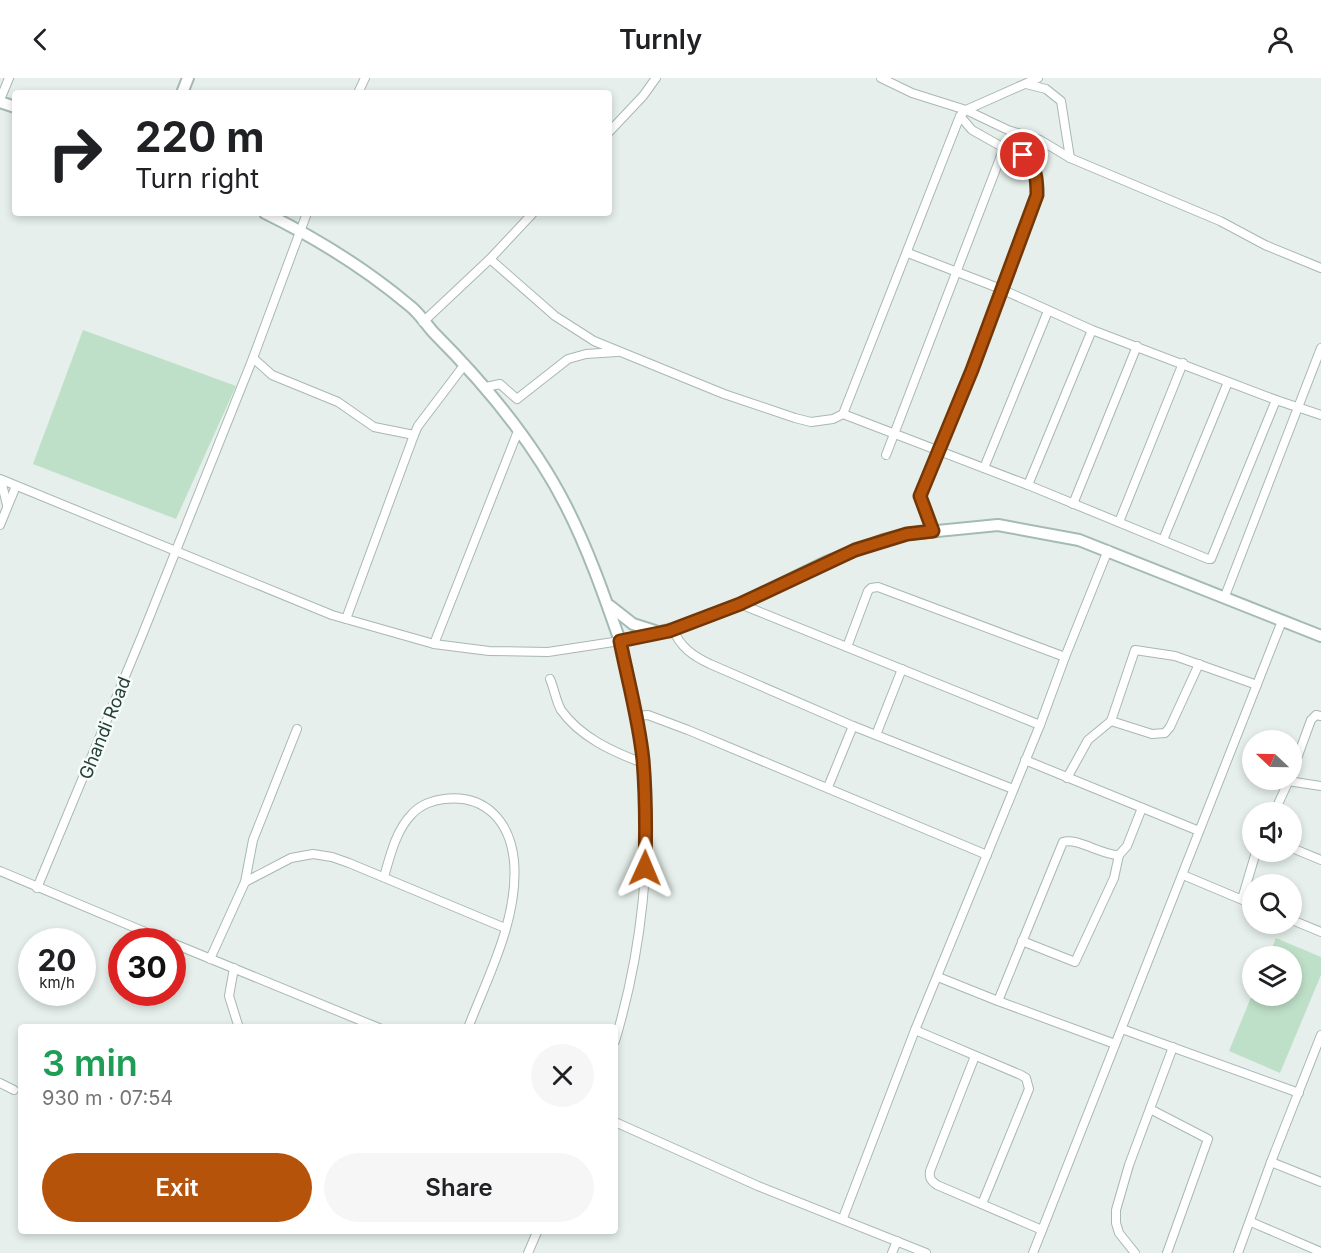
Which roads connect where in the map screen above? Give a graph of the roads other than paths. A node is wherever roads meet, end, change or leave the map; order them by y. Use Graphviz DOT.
graph roads {
  1 [pos="9,78"];
  2 [pos="656,78"];
  3 [pos="881,78"];
  4 [pos="1038,78"];
  5 [pos="1026,84"];
  6 [pos="0,101"];
  7 [pos="963,113"];
  8 [pos="612,129"];
  9 [pos="1004,148"];
  10 [pos="1070,158"];
  11 [pos="271,216"];
  12 [pos="306,216"];
  13 [pos="530,216"];
  14 [pos="299,230"];
  15 [pos="908,253"];
  16 [pos="490,259"];
  17 [pos="1321,268"];
  18 [pos="957,271"];
  19 [pos="1001,290"];
  20 [pos="1048,311"];
  21 [pos="423,322"];
  22 [pos="1092,330"];
  23 [pos="1137,346"];
  24 [pos="1321,348"];
  25 [pos="620,351"];
  26 [pos="253,358"];
  27 [pos="1183,363"];
  28 [pos="465,364"];
  29 [pos="1228,382"];
  30 [pos="486,387"];
  31 [pos="1276,400"];
  32 [pos="1297,406"];
  33 [pos="843,414"];
  34 [pos="1321,415"];
  35 [pos="518,431"];
  36 [pos="893,433"];
  37 [pos="414,435"];
  38 [pos="938,452"];
  39 [pos="886,455"];
  40 [pos="984,468"];
  41 [pos="1,480"];
  42 [pos="1028,485"];
  43 [pos="16,486"];
  44 [pos="1073,504"];
  45 [pos="7,507"];
  46 [pos="1119,522"];
  47 [pos="0,525"];
  48 [pos="933,531"];
  49 [pos="1163,540"];
  50 [pos="1108,550"];
  51 [pos="175,552"];
  52 [pos="1225,597"];
  53 [pos="606,601"];
  54 [pos="740,604"];
  55 [pos="346,619"];
  56 [pos="1282,621"];
  57 [pos="671,630"];
  58 [pos="1321,636"];
  59 [pos="620,641"];
  60 [pos="434,644"];
  61 [pos="847,647"];
  62 [pos="1065,657"];
  63 [pos="1199,664"];
  64 [pos="902,669"];
  65 [pos="550,679"];
  66 [pos="1257,685"];
  67 [pos="636,716"];
  68 [pos="1321,716"];
  69 [pos="1112,721"];
  70 [pos="1040,725"];
  71 [pos="853,726"];
  72 [pos="297,729"];
  73 [pos="876,735"];
  74 [pos="1302,745"];
  75 [pos="1025,760"];
  76 [pos="643,763"];
  77 [pos="1067,778"];
  78 [pos="1302,783"];
  79 [pos="1321,786"];
  80 [pos="828,787"];
  81 [pos="1013,789"];
  82 [pos="1142,808"];
  83 [pos="1199,831"];
  84 [pos="1302,852"];
  85 [pos="987,855"];
  86 [pos="1119,855"];
  87 [pos="1321,860"];
  88 [pos="0,871"];
  89 [pos="1183,875"];
  90 [pos="384,877"];
  91 [pos="245,882"];
  92 [pos="37,888"];
  93 [pos="1242,899"];
  94 [pos="1302,924"];
  95 [pos="134,928"];
  96 [pos="505,928"];
  97 [pos="1321,932"];
  98 [pos="1022,941"];
  99 [pos="186,949"];
  100 [pos="210,959"];
  101 [pos="234,968"];
  102 [pos="938,977"];
  103 [pos="998,1001"];
  104 [pos="238,1024"];
  105 [pos="369,1024"];
  106 [pos="469,1024"];
  107 [pos="1122,1029"];
  108 [pos="618,1030"];
  109 [pos="915,1030"];
  110 [pos="1321,1035"];
  111 [pos="1115,1044"];
  112 [pos="1173,1047"];
  113 [pos="975,1056"];
  114 [pos="0,1083"];
  115 [pos="14,1090"];
  116 [pos="1299,1093"];
  117 [pos="1150,1109"];
  118 [pos="618,1123"];
  119 [pos="1271,1162"];
  120 [pos="1321,1182"];
  121 [pos="982,1204"];
  122 [pos="843,1218"];
  123 [pos="1251,1222"];
  124 [pos="1042,1230"];
  125 [pos="536,1234"];
  126 [pos="897,1241"];
  127 [pos="1321,1252"];
  128 [pos="528,1253"];
  129 [pos="892,1253"];
  130 [pos="926,1253"];
  131 [pos="1033,1253"];
  132 [pos="1135,1253"];
  133 [pos="1167,1253"];
  134 [pos="1238,1253"];
  1 -- 6 [label="street"];
  2 -- 8 [label="street"];
  3 -- 7 [label="street"];
  4 -- 5 [label="street"];
  5 -- 7 [label="street"];
  5 -- 10 [label="street"];
  7 -- 9 [label="street"];
  7 -- 10 [label="street"];
  7 -- 15 [label="street"];
  9 -- 18 [label="street"];
  9 -- 19 [label="street"];
  10 -- 17 [label="street"];
  11 -- 14 [label="main road"];
  12 -- 14 [label="street, Ghandi Road"];
  13 -- 16 [label="street"];
  14 -- 21 [label="main road"];
  14 -- 26 [label="street, Ghandi Road"];
  15 -- 18 [label="street"];
  15 -- 33 [label="street"];
  16 -- 21 [label="street"];
  16 -- 25 [label="street"];
  18 -- 19 [label="street"];
  18 -- 36 [label="street"];
  19 -- 20 [label="street"];
  19 -- 38 [label="street"];
  20 -- 22 [label="street"];
  20 -- 40 [label="street"];
  21 -- 28 [label="main road"];
  22 -- 23 [label="street"];
  22 -- 42 [label="street"];
  23 -- 27 [label="street"];
  23 -- 44 [label="street"];
  24 -- 32 [label="street"];
  25 -- 30 [label="street"];
  25 -- 33 [label="street"];
  26 -- 37 [label="street"];
  26 -- 51 [label="street, Ghandi Road"];
  27 -- 29 [label="street"];
  27 -- 46 [label="street"];
  28 -- 30 [label="main road"];
  28 -- 37 [label="street"];
  29 -- 31 [label="street"];
  29 -- 49 [label="street"];
  30 -- 35 [label="main road"];
  31 -- 32 [label="street"];
  31 -- 49 [label="street"];
  32 -- 34 [label="street"];
  32 -- 52 [label="street"];
  33 -- 36 [label="street"];
  35 -- 53 [label="main road"];
  35 -- 60 [label="street"];
  36 -- 38 [label="street"];
  36 -- 39 [label="street"];
  37 -- 55 [label="street"];
  38 -- 40 [label="street"];
  38 -- 48 [label="street"];
  40 -- 42 [label="street"];
  41 -- 43 [label="street"];
  41 -- 45 [label="street"];
  42 -- 44 [label="street"];
  43 -- 45 [label="street"];
  43 -- 51 [label="street"];
  44 -- 46 [label="street"];
  45 -- 47 [label="street"];
  46 -- 49 [label="street"];
  48 -- 50 [label="main road"];
  48 -- 54 [label="main road"];
  50 -- 52 [label="main road"];
  50 -- 62 [label="street"];
  51 -- 55 [label="street"];
  51 -- 92 [label="street, Ghandi Road"];
  52 -- 56 [label="main road"];
  53 -- 57 [label="main road"];
  53 -- 59 [label="main road"];
  54 -- 57 [label="main road"];
  54 -- 61 [label="street"];
  55 -- 60 [label="street"];
  56 -- 58 [label="main road"];
  56 -- 66 [label="street"];
  57 -- 59 [label="main road"];
  57 -- 71 [label="street"];
  59 -- 60 [label="street"];
  59 -- 67 [label="street"];
  61 -- 62 [label="street"];
  61 -- 64 [label="street"];
  62 -- 70 [label="street"];
  63 -- 66 [label="street"];
  63 -- 69 [label="street"];
  63 -- 69 [label="street"];
  64 -- 70 [label="street"];
  64 -- 73 [label="street"];
  65 -- 76 [label="street"];
  66 -- 83 [label="street"];
  67 -- 76 [label="street"];
  67 -- 80 [label="street"];
  68 -- 74 [label="street"];
  69 -- 77 [label="street"];
  70 -- 75 [label="street"];
  71 -- 73 [label="street"];
  71 -- 80 [label="street"];
  72 -- 91 [label="street"];
  73 -- 81 [label="street"];
  75 -- 77 [label="street"];
  75 -- 81 [label="street"];
  76 -- 108 [label="street"];
  77 -- 82 [label="street"];
  78 -- 79 [label="street"];
  80 -- 85 [label="street"];
  81 -- 85 [label="street"];
  82 -- 83 [label="street"];
  82 -- 86 [label="street"];
  83 -- 89 [label="street"];
  84 -- 87 [label="street"];
  85 -- 102 [label="street"];
  86 -- 98 [label="street"];
  86 -- 98 [label="street"];
  88 -- 92 [label="street"];
  89 -- 93 [label="street"];
  89 -- 107 [label="street"];
  90 -- 91 [label="street"];
  90 -- 96 [label="street"];
  90 -- 96 [label="street"];
  91 -- 100 [label="street"];
  92 -- 95 [label="street"];
  94 -- 97 [label="street"];
  96 -- 106 [label="street"];
  98 -- 103 [label="street"];
  99 -- 100 [label="street"];
  100 -- 101 [label="street"];
  101 -- 104 [label="street"];
  101 -- 105 [label="street"];
  102 -- 103 [label="street"];
  102 -- 109 [label="street"];
  103 -- 111 [label="street"];
  107 -- 111 [label="street"];
  107 -- 112 [label="street"];
  109 -- 113 [label="street"];
  109 -- 122 [label="street"];
  110 -- 116 [label="street"];
  111 -- 124 [label="street"];
  112 -- 116 [label="street"];
  112 -- 117 [label="street"];
  113 -- 121 [label="street"];
  113 -- 121 [label="street"];
  114 -- 115 [label="street"];
  116 -- 119 [label="street"];
  117 -- 132 [label="street"];
  117 -- 133 [label="street"];
  118 -- 122 [label="street"];
  119 -- 120 [label="street"];
  119 -- 123 [label="street"];
  121 -- 124 [label="street"];
  122 -- 126 [label="street"];
  123 -- 127 [label="street"];
  123 -- 134 [label="street"];
  124 -- 131 [label="street"];
  125 -- 128 [label="street"];
  126 -- 129 [label="street"];
  126 -- 130 [label="street"];
}
